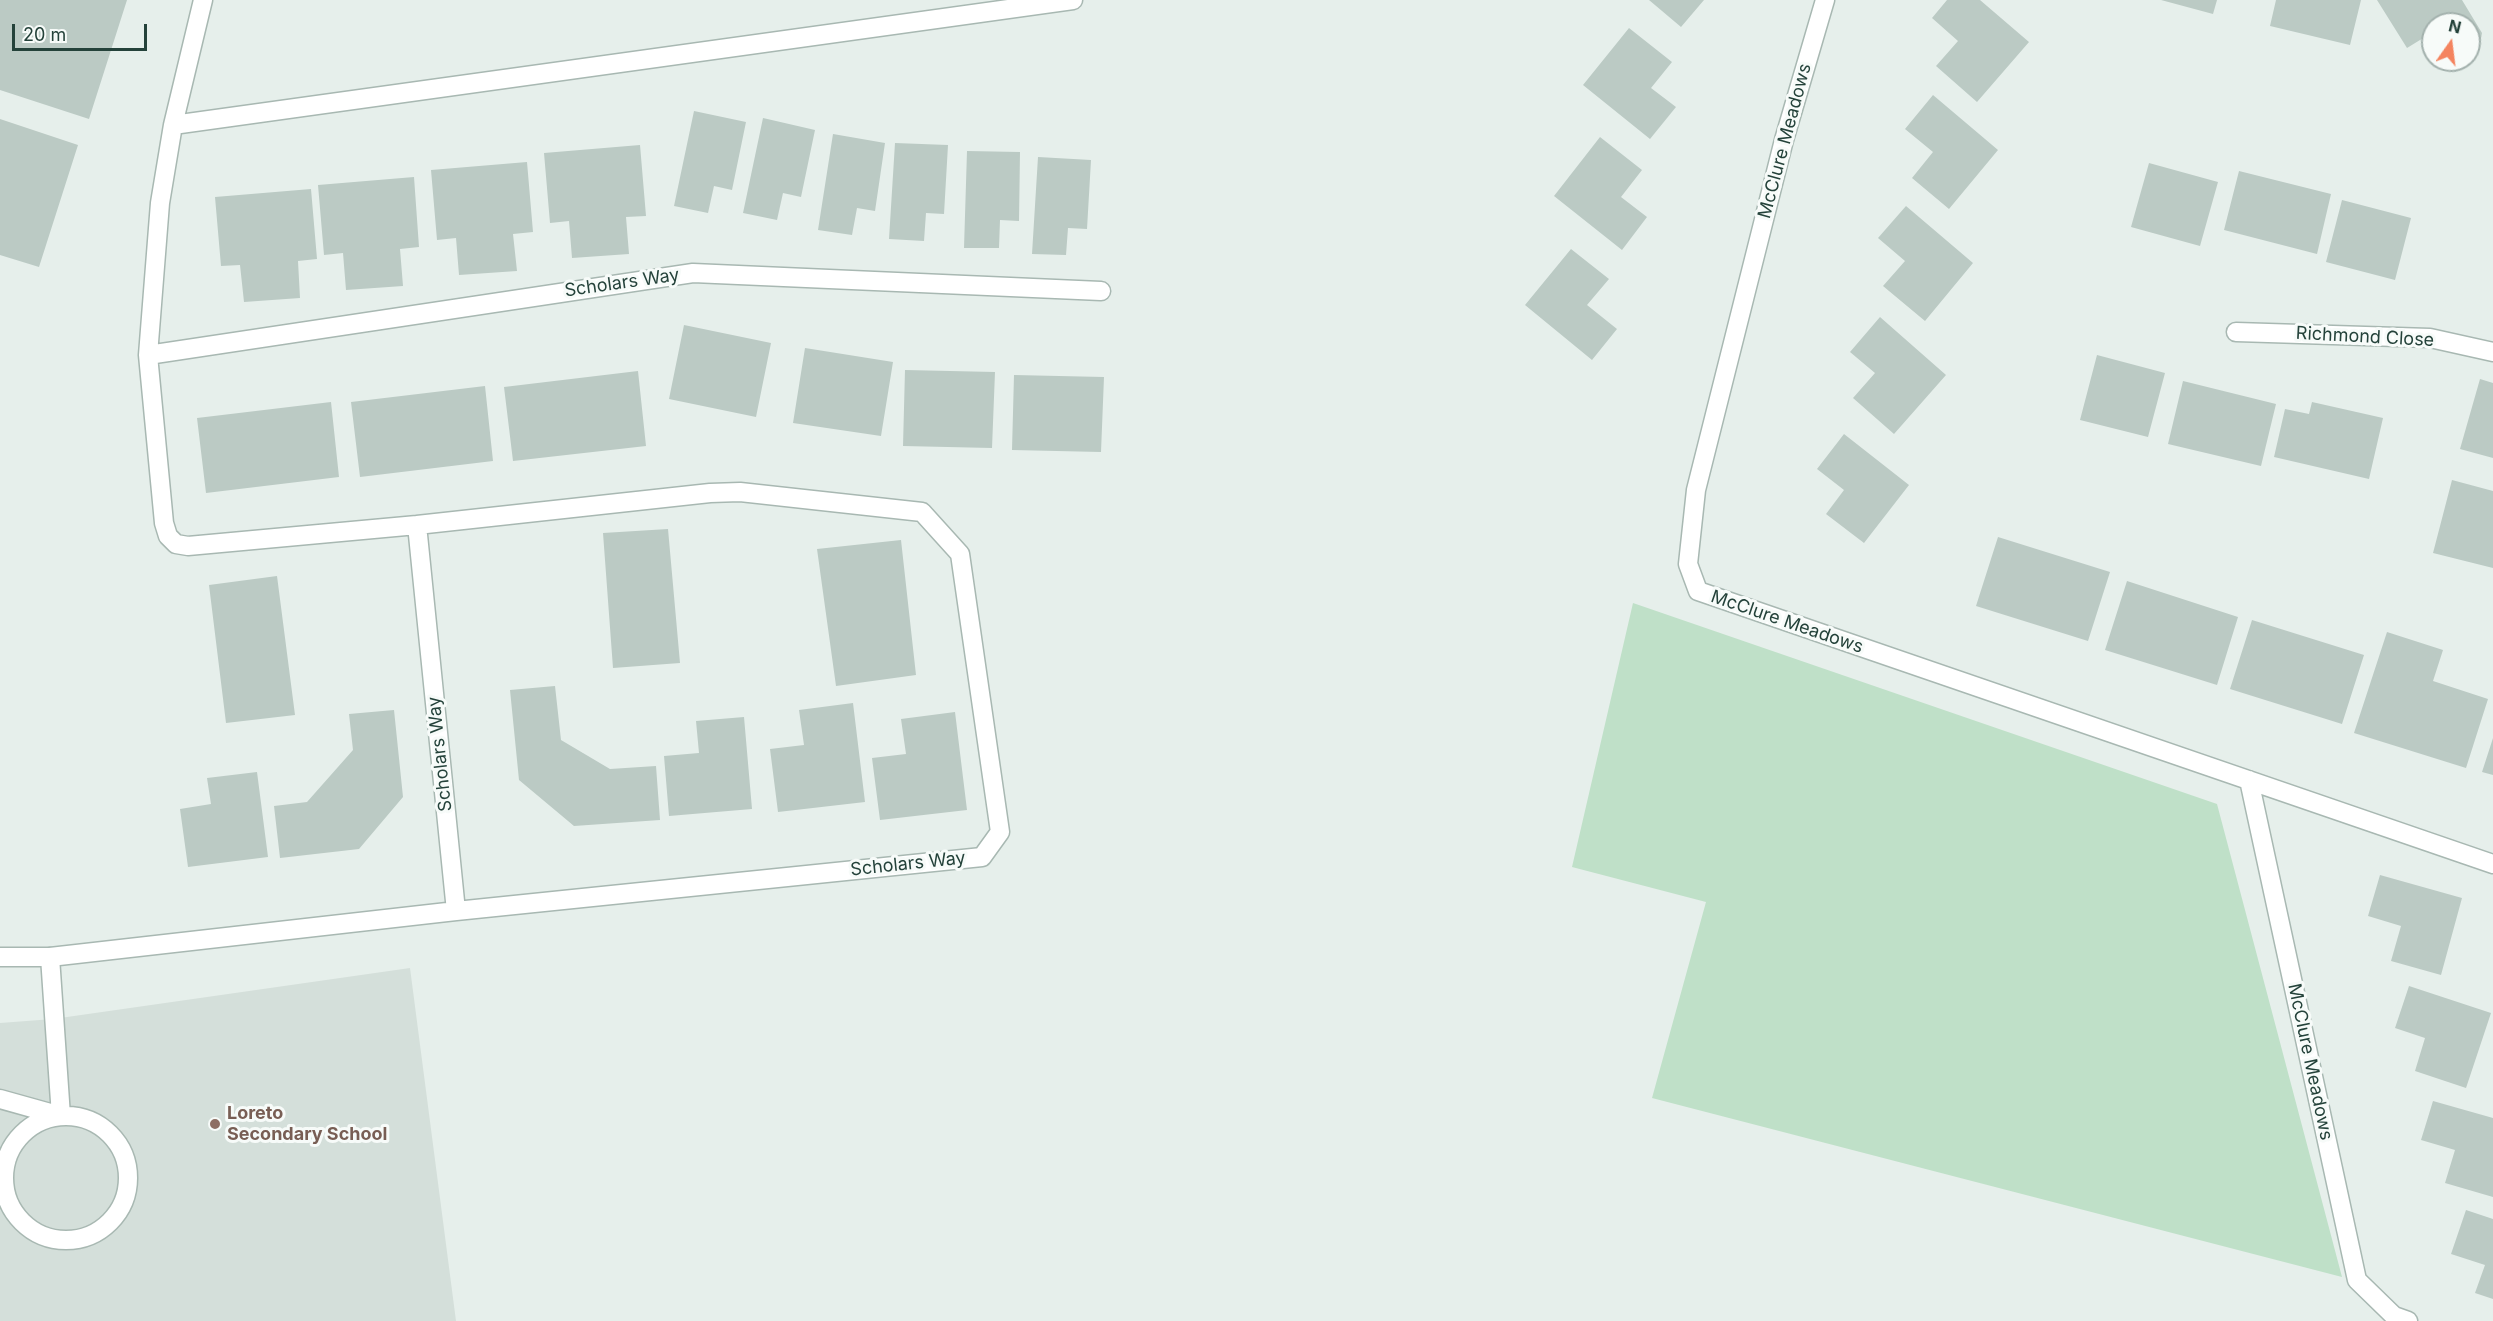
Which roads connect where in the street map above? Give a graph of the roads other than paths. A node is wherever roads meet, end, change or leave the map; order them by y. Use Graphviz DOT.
graph roads {
  1 [pos="203,0"];
  2 [pos="1073,0"];
  3 [pos="1825,0"];
  4 [pos="173,125"];
  5 [pos="1101,291"];
  6 [pos="2236,332"];
  7 [pos="2493,352"];
  8 [pos="148,355"];
  9 [pos="417,525"];
  10 [pos="2249,780"];
  11 [pos="2493,864"];
  12 [pos="456,911"];
  13 [pos="0,957"];
  14 [pos="50,957"];
  15 [pos="0,1099"];
  16 [pos="61,1116"];
  17 [pos="5,1216"];
  18 [pos="2409,1321"];
  1 -- 4 [label="street, Scholars Way"];
  2 -- 4 [label="street"];
  3 -- 10 [label="street, McClure Meadows"];
  4 -- 8 [label="street, Scholars Way"];
  5 -- 8 [label="street, Scholars Way"];
  6 -- 7 [label="street, Richmond Close"];
  8 -- 9 [label="street, Scholars Way"];
  9 -- 12 [label="street, Scholars Way"];
  9 -- 12 [label="street, Scholars Way"];
  10 -- 11 [label="street, McClure Meadows"];
  10 -- 18 [label="street, McClure Meadows"];
  12 -- 14 [label="street"];
  13 -- 14 [label="street"];
  14 -- 16 [label="street"];
  15 -- 16 [label="street"];
  16 -- 17 [label="street"];
  16 -- 17 [label="street"];
}
